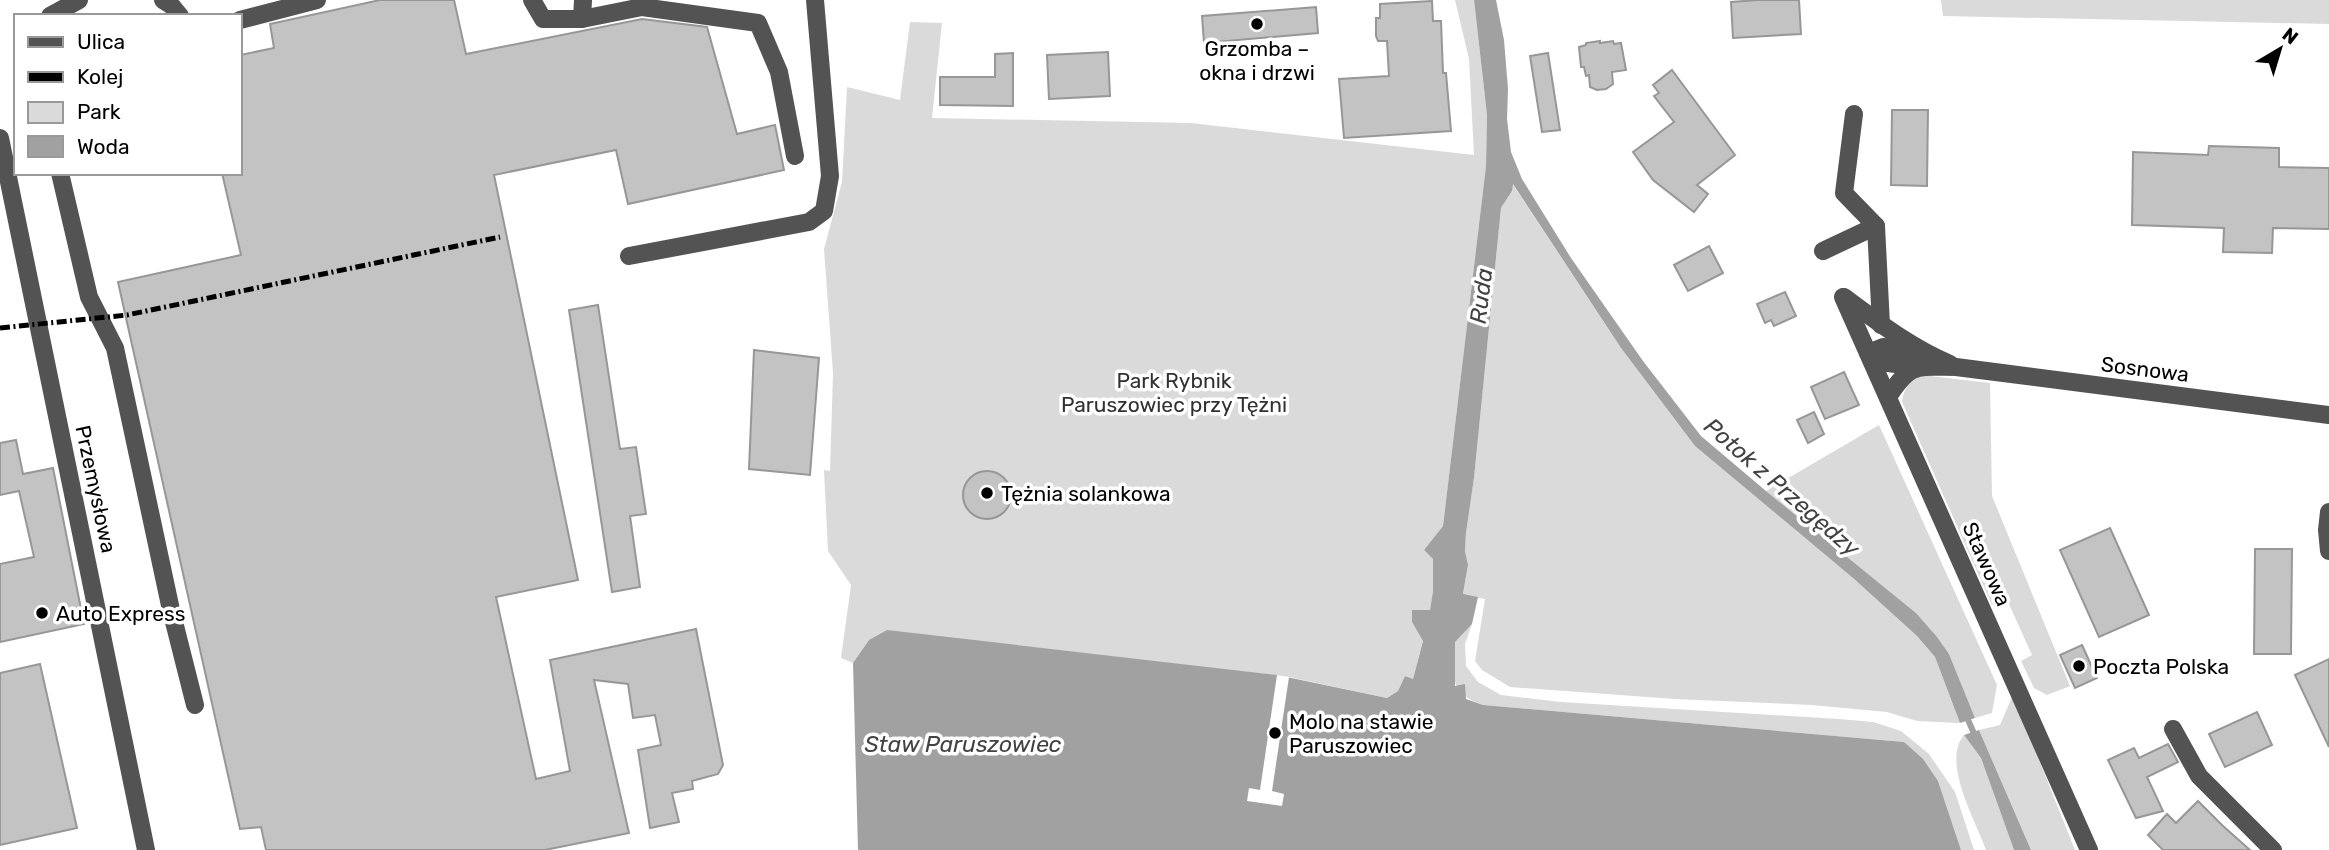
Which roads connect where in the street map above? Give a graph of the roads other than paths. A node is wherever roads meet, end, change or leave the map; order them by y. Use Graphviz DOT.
graph roads {
  1 [pos="79,0"];
  2 [pos="163,0"];
  3 [pos="317,0"];
  4 [pos="532,0"];
  5 [pos="583,0"];
  6 [pos="815,0"];
  7 [pos="54,14"];
  8 [pos="178,14"];
  9 [pos="242,19"];
  10 [pos="582,19"];
  11 [pos="1854,114"];
  12 [pos="0,138"];
  13 [pos="795,156"];
  14 [pos="60,175"];
  15 [pos="1876,226"];
  16 [pos="1823,251"];
  17 [pos="629,256"];
  18 [pos="1881,325"];
  19 [pos="1870,357"];
  20 [pos="1920,359"];
  21 [pos="1888,397"];
  22 [pos="2329,415"];
  23 [pos="2329,512"];
  24 [pos="2329,551"];
  25 [pos="195,705"];
  26 [pos="2173,729"];
  27 [pos="146,850"];
  28 [pos="2089,850"];
  29 [pos="2273,850"];
  1 -- 7 [label="street"];
  2 -- 8 [label="street"];
  3 -- 9 [label="street"];
  4 -- 10 [label="street"];
  5 -- 10 [label="street"];
  6 -- 17 [label="street"];
  10 -- 13 [label="street"];
  11 -- 15 [label="street"];
  12 -- 27 [label="street, Przemysłowa"];
  14 -- 25 [label="street"];
  15 -- 16 [label="street"];
  15 -- 18 [label="street"];
  18 -- 19 [label="street, Stawowa"];
  18 -- 20 [label="street"];
  19 -- 20 [label="street, Sosnowa"];
  19 -- 21 [label="street, Stawowa"];
  20 -- 21 [label="street"];
  20 -- 22 [label="street, Sosnowa"];
  21 -- 28 [label="street, Stawowa"];
  23 -- 24 [label="street"];
  26 -- 29 [label="street"];
}
